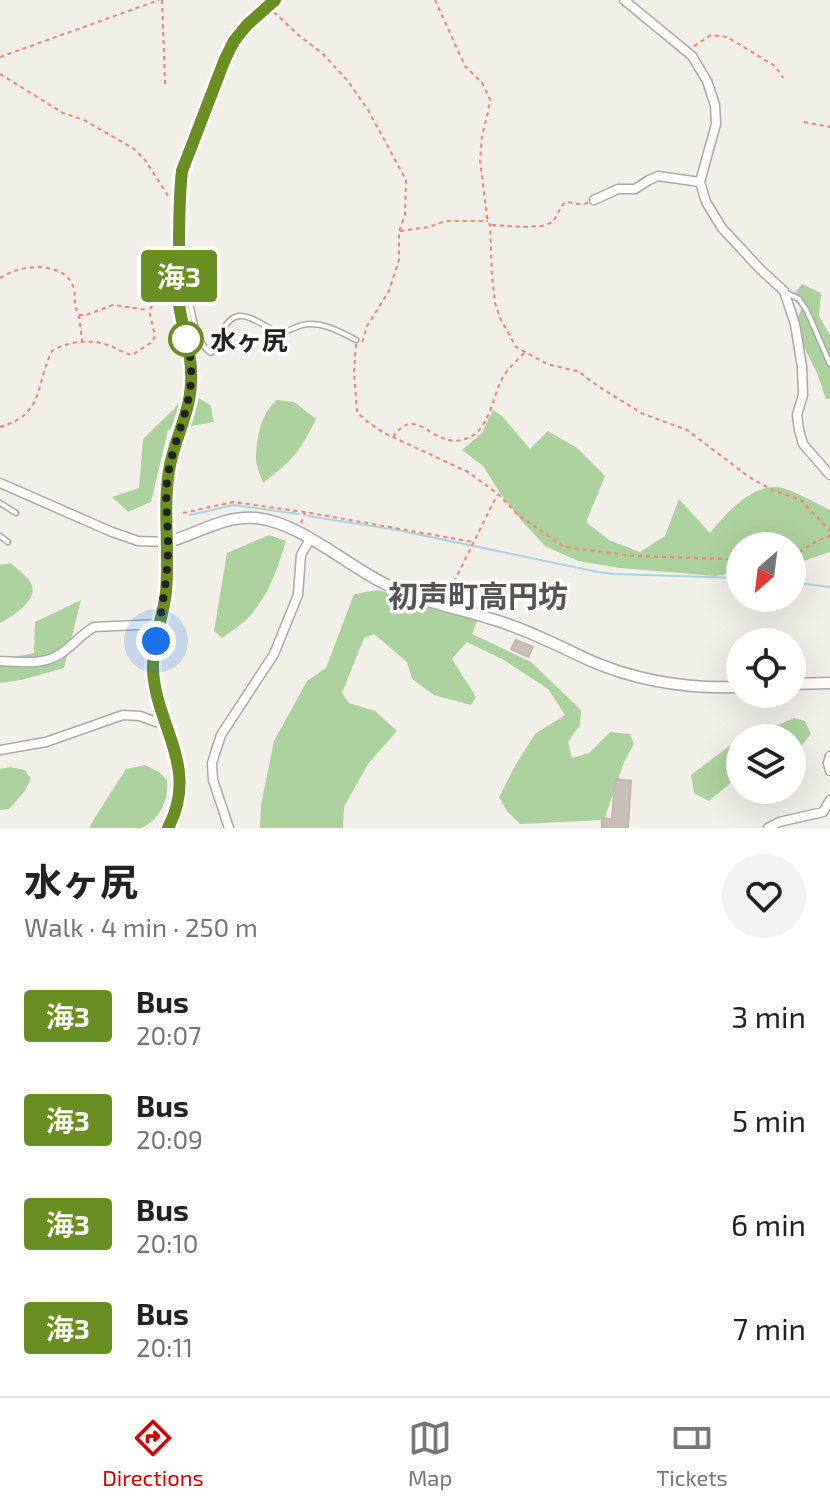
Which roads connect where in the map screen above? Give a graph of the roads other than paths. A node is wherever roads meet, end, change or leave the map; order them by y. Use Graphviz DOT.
graph roads {
  1 [pos="624,0"];
  2 [pos="272,3"];
  3 [pos="700,182"];
  4 [pos="594,200"];
  5 [pos="784,291"];
  6 [pos="179,293"];
  7 [pos="356,340"];
  8 [pos="830,364"];
  9 [pos="830,475"];
  10 [pos="0,483"];
  11 [pos="0,503"];
  12 [pos="16,513"];
  13 [pos="0,536"];
  14 [pos="310,539"];
  15 [pos="8,542"];
  16 [pos="168,542"];
  17 [pos="159,624"];
  18 [pos="0,661"];
  19 [pos="830,683"];
  20 [pos="806,684"];
  21 [pos="726,688"];
  22 [pos="166,721"];
  23 [pos="0,750"];
  24 [pos="830,756"];
  25 [pos="830,771"];
  26 [pos="830,800"];
  27 [pos="168,828"];
  28 [pos="229,828"];
  29 [pos="768,828"];
  1 -- 3 [label="street"];
  2 -- 6 [label="main road"];
  3 -- 4 [label="street"];
  3 -- 5 [label="street"];
  5 -- 8 [label="lane"];
  5 -- 9 [label="street"];
  6 -- 7 [label="lane"];
  6 -- 16 [label="main road"];
  10 -- 16 [label="street"];
  11 -- 12 [label="lane"];
  13 -- 15 [label="lane"];
  14 -- 16 [label="street"];
  14 -- 21 [label="street"];
  14 -- 28 [label="street"];
  16 -- 17 [label="main road"];
  17 -- 18 [label="street"];
  17 -- 22 [label="main road"];
  19 -- 20 [label="street"];
  22 -- 23 [label="street"];
  22 -- 27 [label="main road"];
  24 -- 25 [label="street"];
  26 -- 29 [label="street"];
}
